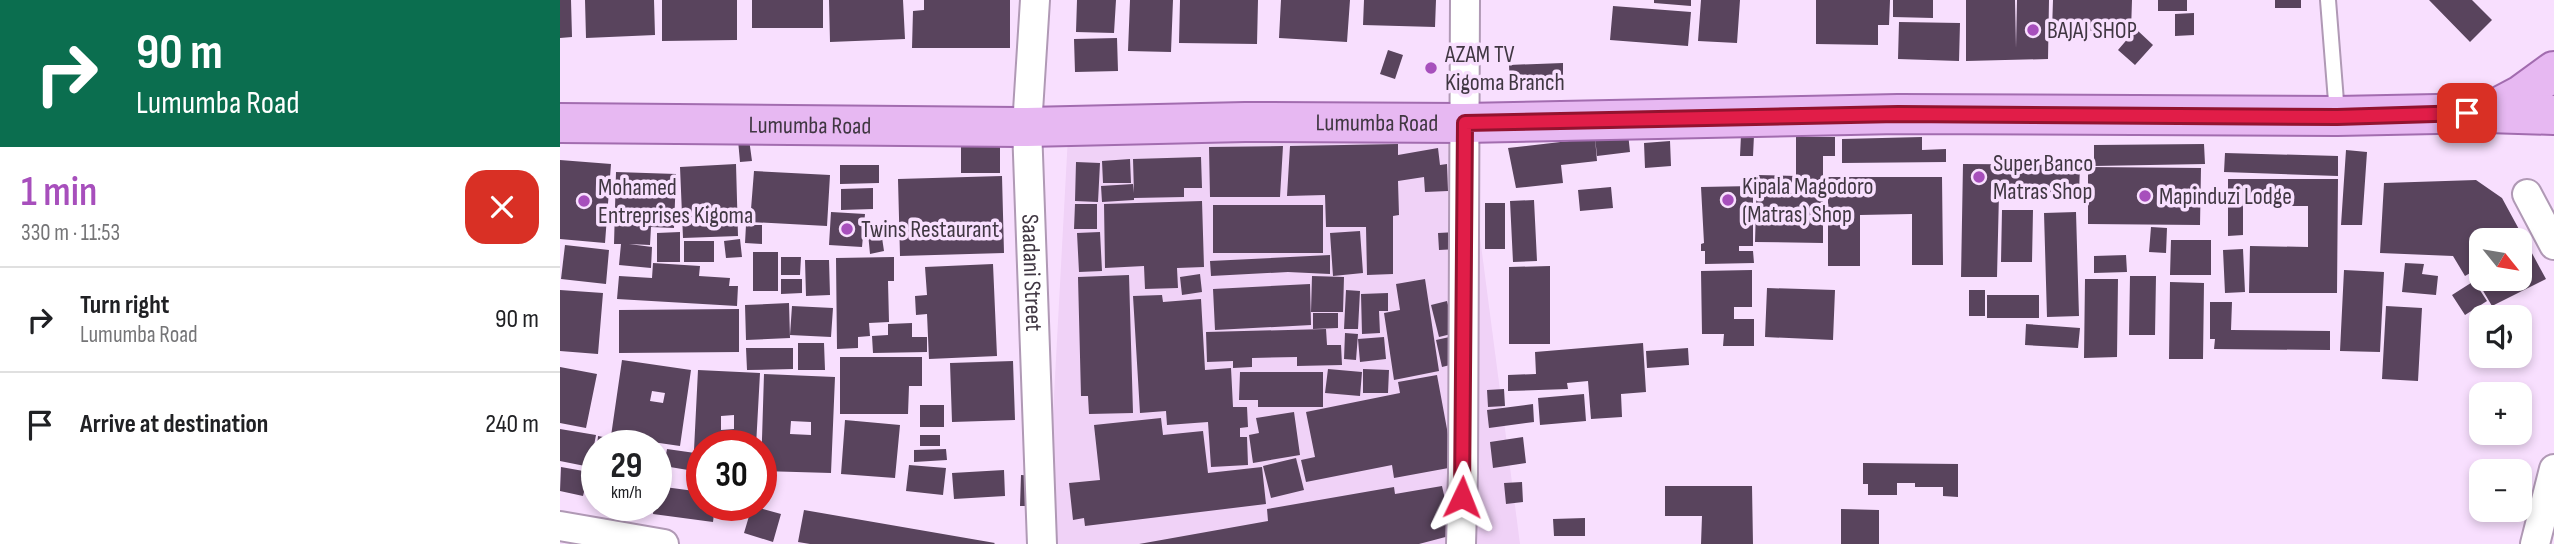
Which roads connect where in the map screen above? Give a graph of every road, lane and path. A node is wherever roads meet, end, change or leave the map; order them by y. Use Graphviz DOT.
graph roads {
  1 [pos="1035,0"];
  2 [pos="1465,0"];
  3 [pos="2328,0"];
  4 [pos="2554,71"];
  5 [pos="2487,113"];
  6 [pos="2554,115"];
  7 [pos="2337,117"];
  8 [pos="560,123"];
  9 [pos="1465,123"];
  10 [pos="1027,127"];
  11 [pos="2526,194"];
  12 [pos="2554,245"];
  13 [pos="2554,470"];
  14 [pos="560,526"];
  15 [pos="664,544"];
  16 [pos="1042,544"];
  17 [pos="1461,544"];
  18 [pos="2535,544"];
  1 -- 10 [label="street, Saadani Street"];
  2 -- 9 [label="street"];
  3 -- 7 [label="lane"];
  4 -- 5 [label="main road, Lumumba Road"];
  5 -- 6 [label="main road, Lumumba Road"];
  5 -- 7 [label="main road, Lumumba Road"];
  7 -- 9 [label="main road, Lumumba Road"];
  8 -- 10 [label="main road, Lumumba Road"];
  9 -- 10 [label="main road, Lumumba Road"];
  9 -- 17 [label="street"];
  10 -- 16 [label="street, Saadani Street"];
  11 -- 12 [label="street"];
  13 -- 18 [label="street"];
  14 -- 15 [label="street"];
}
